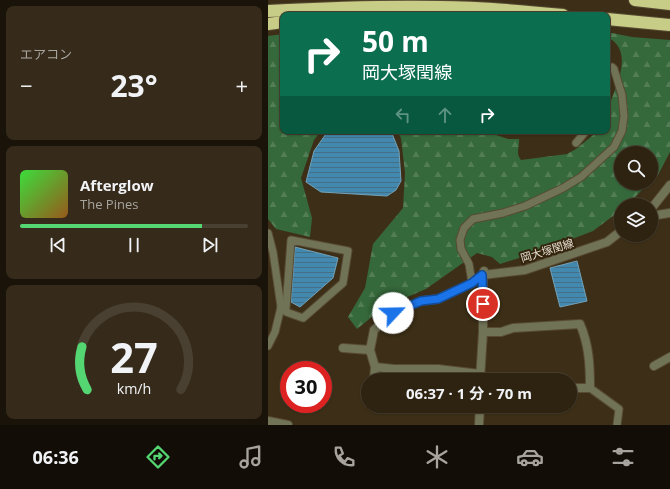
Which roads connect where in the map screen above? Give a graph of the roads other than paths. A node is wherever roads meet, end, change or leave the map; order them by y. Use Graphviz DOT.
graph roads {
  1 [pos="635,0"];
  2 [pos="670,4"];
  3 [pos="493,9"];
  4 [pos="268,11"];
  5 [pos="431,12"];
  6 [pos="528,12"];
  7 [pos="610,19"];
  8 [pos="280,22"];
  9 [pos="268,24"];
  10 [pos="670,25"];
  11 [pos="610,67"];
  12 [pos="584,134"];
  13 [pos="576,143"];
  14 [pos="670,185"];
  15 [pos="658,200"];
  16 [pos="670,213"];
  17 [pos="658,215"];
  18 [pos="268,233"];
  19 [pos="614,236"];
  20 [pos="483,273"];
  21 [pos="472,283"];
  22 [pos="284,308"];
  23 [pos="483,332"];
  24 [pos="268,346"];
  25 [pos="343,348"];
  26 [pos="370,350"];
  27 [pos="670,357"];
  28 [pos="654,366"];
  29 [pos="375,367"];
  30 [pos="375,373"];
  31 [pos="461,373"];
  32 [pos="480,373"];
  33 [pos="577,388"];
  34 [pos="590,388"];
  35 [pos="480,413"];
  36 [pos="268,421"];
  37 [pos="288,425"];
  38 [pos="479,425"];
  39 [pos="617,425"];
  1 -- 2 [label="highway"];
  3 -- 4 [label="highway"];
  3 -- 5 [label="highway"];
  3 -- 6 [label="highway"];
  7 -- 10 [label="highway"];
  8 -- 9 [label="highway"];
  11 -- 21 [label="lane"];
  12 -- 13 [label="lane"];
  14 -- 15 [label="street"];
  16 -- 17 [label="street"];
  18 -- 22 [label="lane"];
  19 -- 20 [label="street, 岡大塚閏線"];
  20 -- 21 [label="lane"];
  20 -- 23 [label="street"];
  21 -- 26 [label="street"];
  22 -- 22 [label="lane"];
  22 -- 24 [label="lane"];
  23 -- 32 [label="street"];
  23 -- 34 [label="street"];
  25 -- 26 [label="street"];
  26 -- 29 [label="street"];
  27 -- 28 [label="street"];
  29 -- 30 [label="street"];
  29 -- 31 [label="street"];
  33 -- 34 [label="street"];
  34 -- 39 [label="lane"];
  35 -- 38 [label="street"];
  36 -- 37 [label="street"];
}
